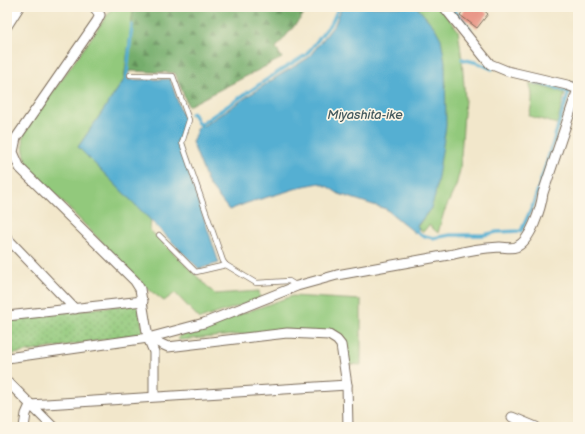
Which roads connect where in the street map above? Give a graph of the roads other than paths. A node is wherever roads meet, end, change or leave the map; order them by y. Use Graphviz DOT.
graph roads {
  1 [pos="19,7"];
  2 [pos="94,7"];
  3 [pos="444,7"];
  4 [pos="7,26"];
  5 [pos="130,75"];
  6 [pos="574,88"];
  7 [pos="10,152"];
  8 [pos="159,236"];
  9 [pos="7,238"];
  10 [pos="226,265"];
  11 [pos="297,286"];
  12 [pos="143,300"];
  13 [pos="75,309"];
  14 [pos="7,316"];
  15 [pos="148,338"];
  16 [pos="7,358"];
  17 [pos="7,381"];
  18 [pos="347,385"];
  19 [pos="154,396"];
  20 [pos="30,405"];
  21 [pos="512,417"];
  22 [pos="24,427"];
  23 [pos="53,427"];
  24 [pos="348,427"];
  25 [pos="536,427"];
  1 -- 4 [label="street"];
  2 -- 7 [label="street"];
  3 -- 6 [label="street"];
  5 -- 10 [label="lane"];
  6 -- 11 [label="street"];
  7 -- 12 [label="street"];
  8 -- 10 [label="lane"];
  9 -- 13 [label="street"];
  10 -- 11 [label="lane"];
  11 -- 15 [label="street"];
  12 -- 13 [label="street"];
  12 -- 15 [label="street"];
  13 -- 14 [label="street"];
  15 -- 16 [label="street"];
  15 -- 18 [label="street"];
  15 -- 19 [label="street"];
  17 -- 20 [label="street"];
  18 -- 19 [label="street"];
  18 -- 24 [label="street"];
  19 -- 20 [label="street"];
  20 -- 22 [label="street"];
  20 -- 23 [label="street"];
  21 -- 25 [label="street"];
}
